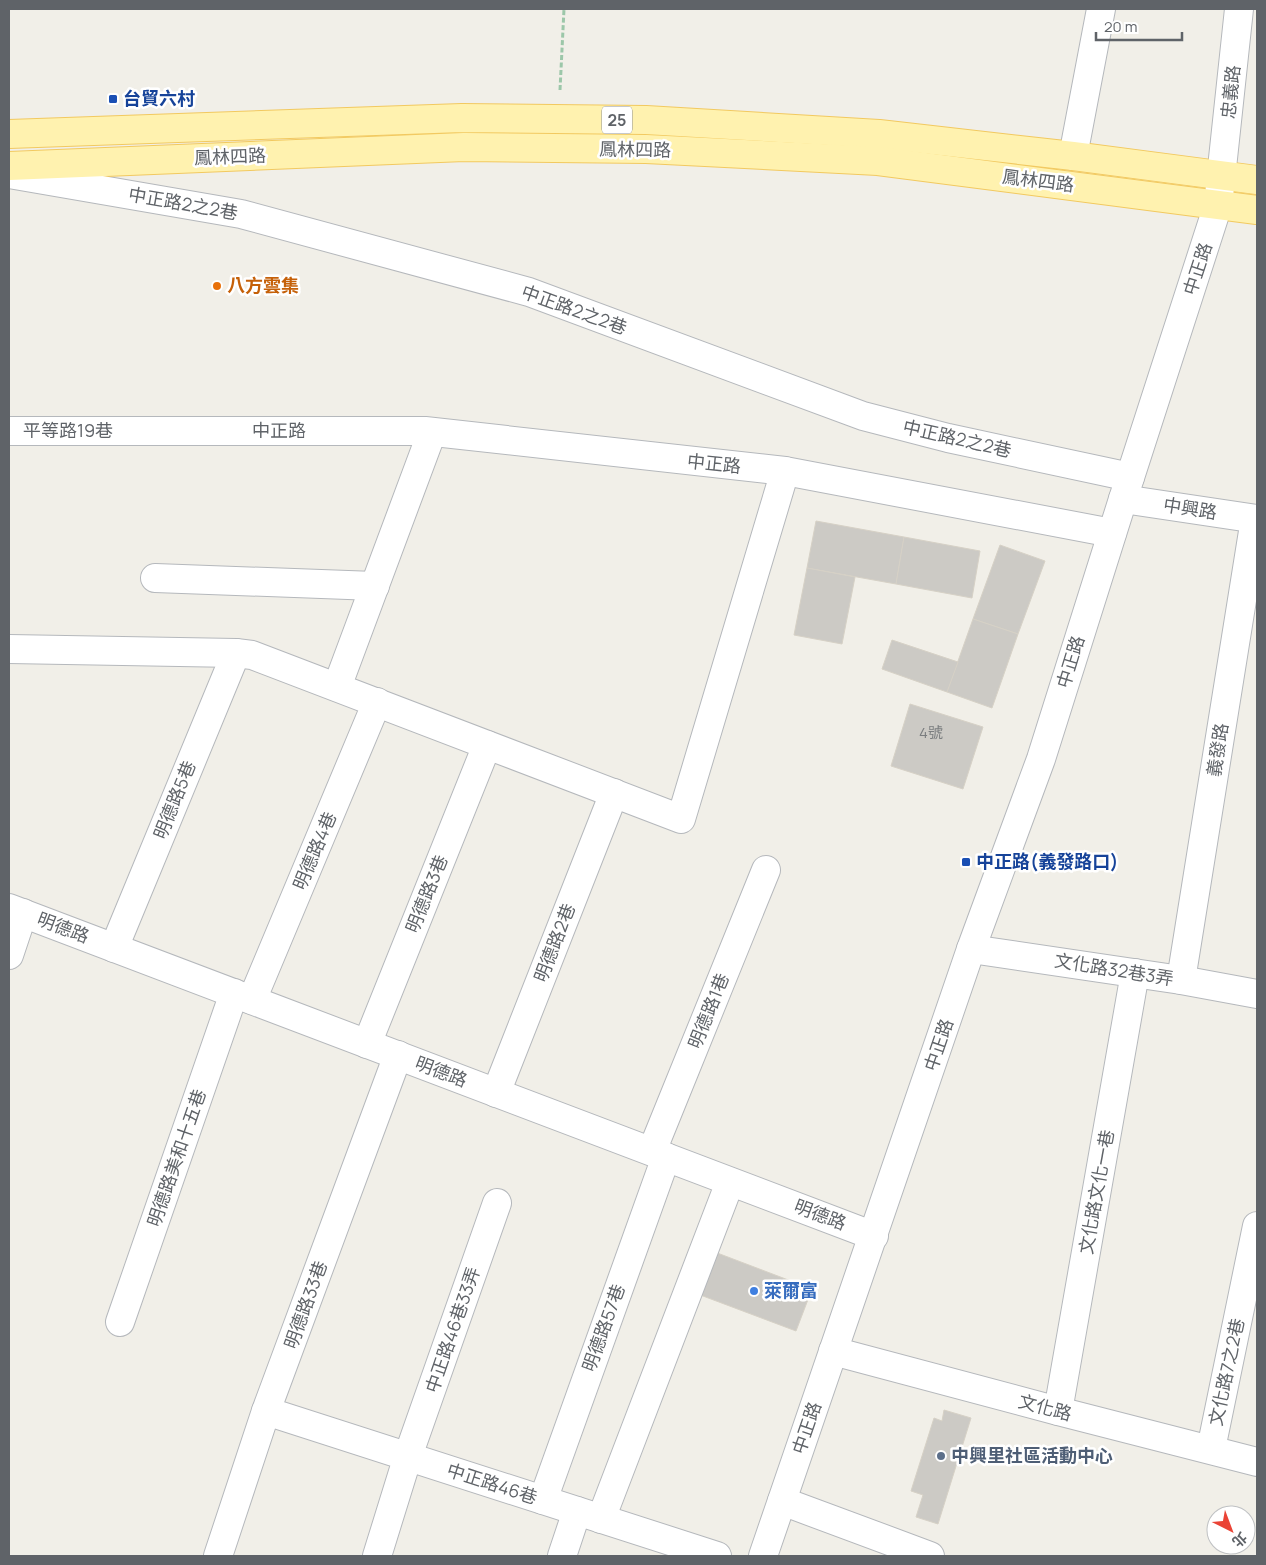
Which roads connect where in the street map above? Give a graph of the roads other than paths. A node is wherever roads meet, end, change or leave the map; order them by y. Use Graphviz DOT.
graph roads {
  1 [pos="1101,9"];
  2 [pos="1239,9"];
  3 [pos="9,134"];
  4 [pos="1073,156"];
  5 [pos="9,166"];
  6 [pos="9,174"];
  7 [pos="1222,176"];
  8 [pos="1257,180"];
  9 [pos="1218,205"];
  10 [pos="1257,210"];
  11 [pos="9,431"];
  12 [pos="127,431"];
  13 [pos="432,432"];
  14 [pos="786,472"];
  15 [pos="1126,488"];
  16 [pos="1256,519"];
  17 [pos="1112,533"];
  18 [pos="155,578"];
  19 [pos="375,586"];
  20 [pos="9,649"];
  21 [pos="236,653"];
  22 [pos="338,687"];
  23 [pos="378,702"];
  24 [pos="487,745"];
  25 [pos="614,793"];
  26 [pos="766,870"];
  27 [pos="16,911"];
  28 [pos="114,948"];
  29 [pos="971,949"];
  30 [pos="9,955"];
  31 [pos="1135,973"];
  32 [pos="1180,980"];
  33 [pos="1257,994"];
  34 [pos="243,997"];
  35 [pos="367,1044"];
  36 [pos="398,1055"];
  37 [pos="496,1093"];
  38 [pos="659,1154"];
  39 [pos="730,1182"];
  40 [pos="497,1203"];
  41 [pos="1256,1231"];
  42 [pos="874,1236"];
  43 [pos="120,1322"];
  44 [pos="833,1351"];
  45 [pos="266,1411"];
  46 [pos="1058,1411"];
  47 [pos="1211,1449"];
  48 [pos="408,1456"];
  49 [pos="1257,1462"];
  50 [pos="543,1500"];
  51 [pos="782,1501"];
  52 [pos="589,1515"];
  53 [pos="218,1556"];
  54 [pos="377,1556"];
  55 [pos="562,1556"];
  56 [pos="717,1556"];
  57 [pos="763,1556"];
  58 [pos="930,1556"];
  1 -- 4 [label="street"];
  2 -- 7 [label="street, 忠義路"];
  3 -- 4 [label="main road, 鳳林四路 / 25"];
  4 -- 7 [label="main road, 鳳林四路 / 25"];
  5 -- 9 [label="main road, 鳳林四路 / 25"];
  6 -- 15 [label="street, 中正路2之2巷"];
  7 -- 8 [label="main road, 鳳林四路 / 25"];
  7 -- 9 [label="street, 忠義路"];
  9 -- 10 [label="main road, 鳳林四路 / 25"];
  9 -- 15 [label="street, 中正路"];
  11 -- 12 [label="street, 平等路19巷"];
  12 -- 13 [label="street, 中正路"];
  13 -- 14 [label="street, 中正路"];
  13 -- 19 [label="street"];
  14 -- 17 [label="street, 中正路"];
  14 -- 25 [label="street"];
  15 -- 16 [label="street, 中興路"];
  15 -- 17 [label="street, 中正路"];
  16 -- 32 [label="street, 義發路"];
  17 -- 29 [label="street, 中正路"];
  18 -- 19 [label="street"];
  19 -- 22 [label="street"];
  20 -- 21 [label="street"];
  21 -- 22 [label="street"];
  21 -- 28 [label="street, 明德路5巷"];
  22 -- 23 [label="street"];
  23 -- 24 [label="street"];
  23 -- 34 [label="street, 明德路4巷"];
  24 -- 25 [label="street"];
  24 -- 35 [label="street, 明德路3巷"];
  25 -- 37 [label="street, 明德路2巷"];
  26 -- 38 [label="street, 明德路1巷"];
  27 -- 28 [label="street, 明德路"];
  27 -- 30 [label="street"];
  28 -- 34 [label="street, 明德路"];
  29 -- 31 [label="street, 文化路32巷3弄"];
  29 -- 42 [label="street, 中正路"];
  31 -- 32 [label="street, 文化路32巷3弄"];
  31 -- 46 [label="street, 文化路文化一巷"];
  32 -- 33 [label="street, 文化路32巷3弄"];
  34 -- 35 [label="street, 明德路"];
  34 -- 43 [label="street, 明德路美和十五巷"];
  35 -- 36 [label="street, 明德路"];
  36 -- 37 [label="street, 明德路"];
  36 -- 45 [label="street, 明德路33巷"];
  37 -- 38 [label="street, 明德路"];
  38 -- 39 [label="street, 明德路"];
  38 -- 50 [label="street, 明德路57巷"];
  39 -- 42 [label="street, 明德路"];
  39 -- 52 [label="street"];
  40 -- 48 [label="street, 中正路46巷33弄"];
  41 -- 47 [label="street, 文化路7之2巷"];
  42 -- 44 [label="street, 中正路"];
  44 -- 46 [label="street, 文化路"];
  44 -- 51 [label="street, 中正路"];
  45 -- 48 [label="street, 中正路46巷"];
  45 -- 53 [label="street, 明德路33巷"];
  46 -- 47 [label="street, 文化路"];
  47 -- 49 [label="street, 文化路"];
  48 -- 50 [label="street, 中正路46巷"];
  48 -- 54 [label="street, 中正路46巷33弄"];
  50 -- 52 [label="street, 中正路46巷"];
  51 -- 57 [label="street, 中正路"];
  51 -- 58 [label="street"];
  52 -- 55 [label="street"];
  52 -- 56 [label="street, 中正路46巷"];
}
